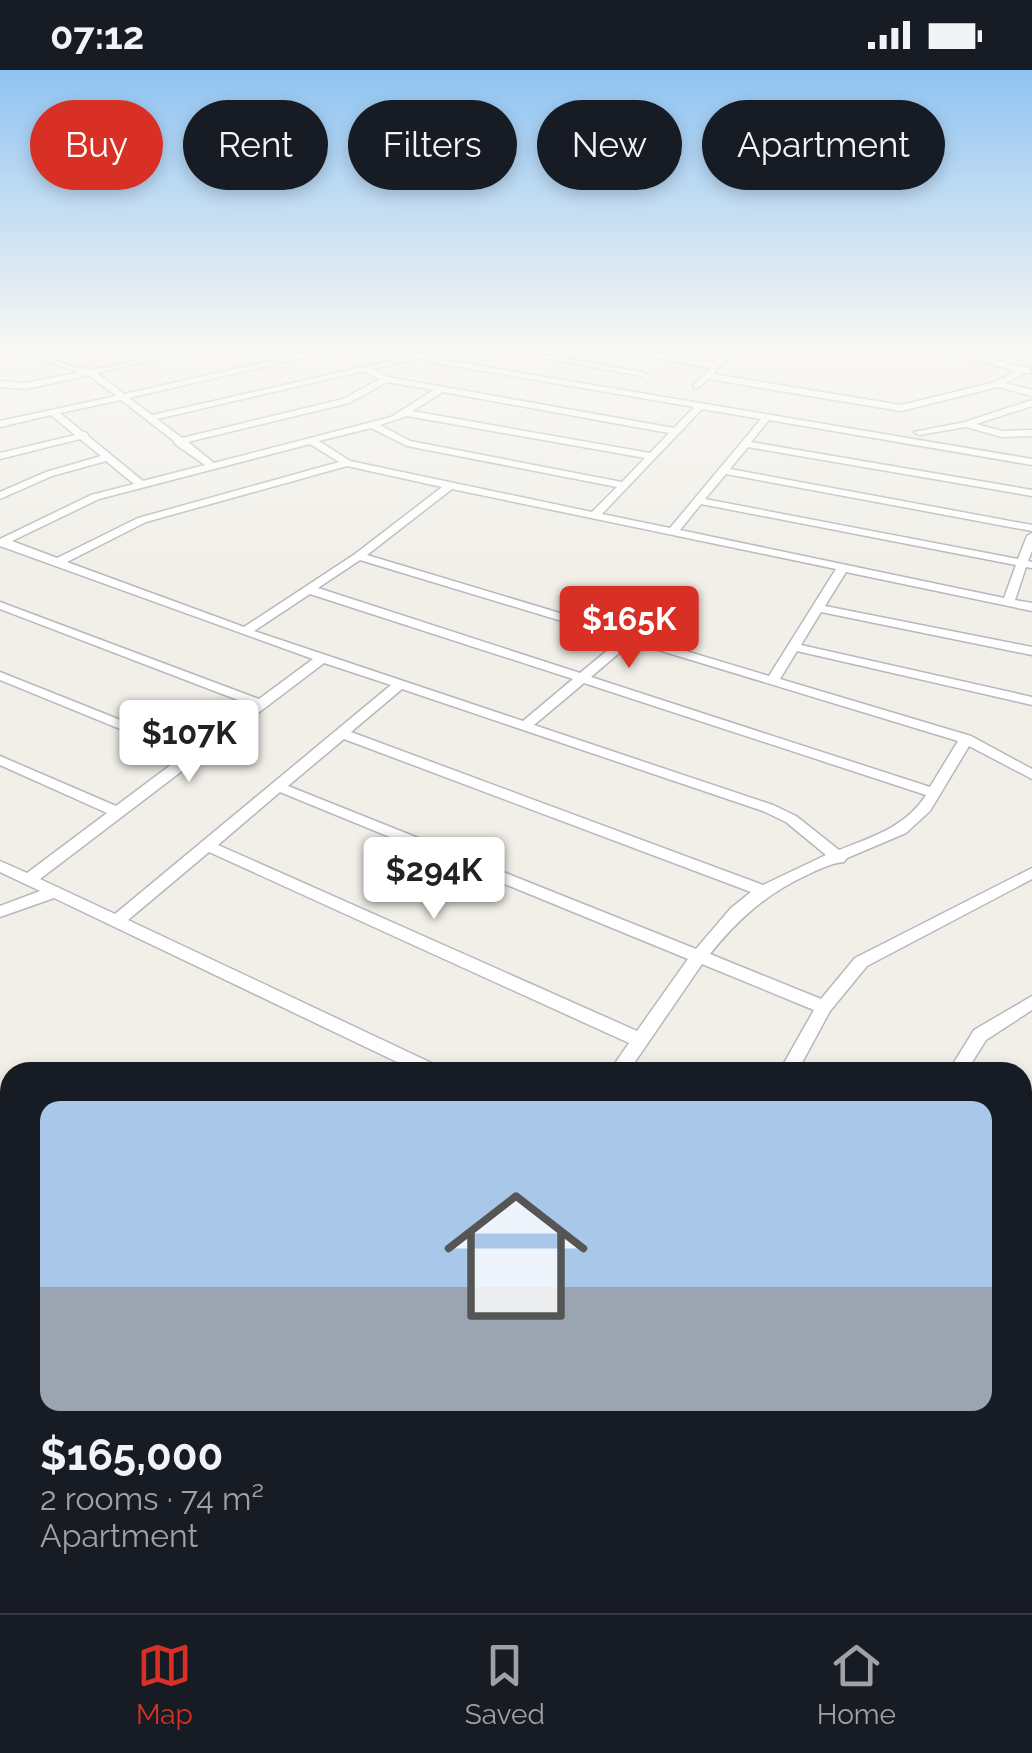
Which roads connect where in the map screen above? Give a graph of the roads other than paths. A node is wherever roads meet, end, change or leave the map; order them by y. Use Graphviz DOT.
graph roads {
  1 [pos="65,421"];
  2 [pos="153,421"];
  3 [pos="264,421"];
  4 [pos="384,421"];
  5 [pos="453,421"];
  6 [pos="620,421"];
  7 [pos="686,421"];
  8 [pos="763,421"];
  9 [pos="796,421"];
  10 [pos="975,421"];
  11 [pos="966,424"];
  12 [pos="373,425"];
  13 [pos="676,431"];
  14 [pos="920,432"];
  15 [pos="1032,432"];
  16 [pos="84,435"];
  17 [pos="311,440"];
  18 [pos="178,442"];
  19 [pos="746,444"];
  20 [pos="0,456"];
  21 [pos="652,456"];
  22 [pos="108,458"];
  23 [pos="1032,462"];
  24 [pos="347,463"];
  25 [pos="211,465"];
  26 [pos="725,471"];
  27 [pos="140,484"];
  28 [pos="624,485"];
  29 [pos="448,487"];
  30 [pos="1032,493"];
  31 [pos="0,496"];
  32 [pos="699,502"];
  33 [pos="594,516"];
  34 [pos="1032,528"];
  35 [pos="672,532"];
  36 [pos="1032,536"];
  37 [pos="2,542"];
  38 [pos="360,556"];
  39 [pos="58,562"];
  40 [pos="1027,564"];
  41 [pos="843,567"];
  42 [pos="311,590"];
  43 [pos="1008,602"];
  44 [pos="0,605"];
  45 [pos="1032,607"];
  46 [pos="818,608"];
  47 [pos="244,632"];
  48 [pos="631,637"];
  49 [pos="794,647"];
  50 [pos="1032,651"];
  51 [pos="324,657"];
  52 [pos="0,676"];
  53 [pos="584,678"];
  54 [pos="772,681"];
  55 [pos="402,683"];
  56 [pos="1032,702"];
  57 [pos="260,704"];
  58 [pos="526,724"];
  59 [pos="341,733"];
  60 [pos="966,738"];
  61 [pos="194,754"];
  62 [pos="0,760"];
  63 [pos="1032,775"];
  64 [pos="279,787"];
  65 [pos="934,794"];
  66 [pos="117,812"];
  67 [pos="208,846"];
  68 [pos="839,858"];
  69 [pos="0,866"];
  70 [pos="1032,874"];
  71 [pos="29,880"];
  72 [pos="764,890"];
  73 [pos="54,892"];
  74 [pos="0,912"];
  75 [pos="118,921"];
  76 [pos="700,959"];
  77 [pos="1032,1002"];
  78 [pos="824,1007"];
  79 [pos="642,1040"];
  80 [pos="413,1062"];
  81 [pos="626,1062"];
  82 [pos="794,1062"];
  83 [pos="963,1062"];
  1 -- 16 [label="street"];
  2 -- 18 [label="street"];
  3 -- 18 [label="street"];
  4 -- 12 [label="street"];
  5 -- 21 [label="street"];
  6 -- 13 [label="street"];
  7 -- 13 [label="street"];
  8 -- 19 [label="street"];
  9 -- 23 [label="street"];
  10 -- 11 [label="street"];
  11 -- 14 [label="street"];
  11 -- 15 [label="street"];
  12 -- 17 [label="street"];
  12 -- 28 [label="street"];
  13 -- 21 [label="street"];
  16 -- 20 [label="street"];
  16 -- 22 [label="street"];
  17 -- 24 [label="street"];
  17 -- 25 [label="street"];
  18 -- 25 [label="street"];
  19 -- 26 [label="street"];
  19 -- 30 [label="street"];
  21 -- 28 [label="street"];
  22 -- 27 [label="street"];
  22 -- 31 [label="street"];
  24 -- 29 [label="street"];
  24 -- 39 [label="street"];
  25 -- 27 [label="street"];
  26 -- 32 [label="street"];
  26 -- 34 [label="street"];
  27 -- 37 [label="street"];
  28 -- 33 [label="street"];
  29 -- 33 [label="street"];
  29 -- 38 [label="street"];
  32 -- 35 [label="street"];
  32 -- 40 [label="street"];
  33 -- 35 [label="street"];
  35 -- 41 [label="street"];
  36 -- 40 [label="street"];
  37 -- 39 [label="street"];
  38 -- 42 [label="street"];
  38 -- 48 [label="street"];
  39 -- 47 [label="street"];
  40 -- 43 [label="street"];
  41 -- 43 [label="street"];
  41 -- 46 [label="street"];
  42 -- 47 [label="street"];
  42 -- 53 [label="street"];
  43 -- 45 [label="street"];
  44 -- 57 [label="street"];
  46 -- 49 [label="street"];
  46 -- 50 [label="street"];
  47 -- 51 [label="street"];
  48 -- 53 [label="street"];
  48 -- 54 [label="street"];
  49 -- 54 [label="street"];
  49 -- 56 [label="street"];
  51 -- 55 [label="street"];
  51 -- 57 [label="street"];
  52 -- 61 [label="street"];
  53 -- 58 [label="street"];
  53 -- 65 [label="street"];
  54 -- 60 [label="street"];
  55 -- 58 [label="street"];
  55 -- 59 [label="street"];
  57 -- 61 [label="street"];
  58 -- 68 [label="street"];
  59 -- 64 [label="street"];
  59 -- 72 [label="street"];
  60 -- 63 [label="street"];
  60 -- 65 [label="street"];
  61 -- 66 [label="street"];
  62 -- 66 [label="street"];
  64 -- 67 [label="street"];
  64 -- 76 [label="street"];
  65 -- 68 [label="street"];
  66 -- 71 [label="street"];
  67 -- 75 [label="street"];
  67 -- 79 [label="street"];
  68 -- 72 [label="street"];
  69 -- 71 [label="street"];
  70 -- 78 [label="street"];
  71 -- 73 [label="street"];
  72 -- 76 [label="street"];
  73 -- 74 [label="street"];
  73 -- 75 [label="street"];
  75 -- 80 [label="street"];
  76 -- 78 [label="street"];
  76 -- 79 [label="street"];
  77 -- 83 [label="street"];
  78 -- 82 [label="street"];
  79 -- 81 [label="street"];
}
